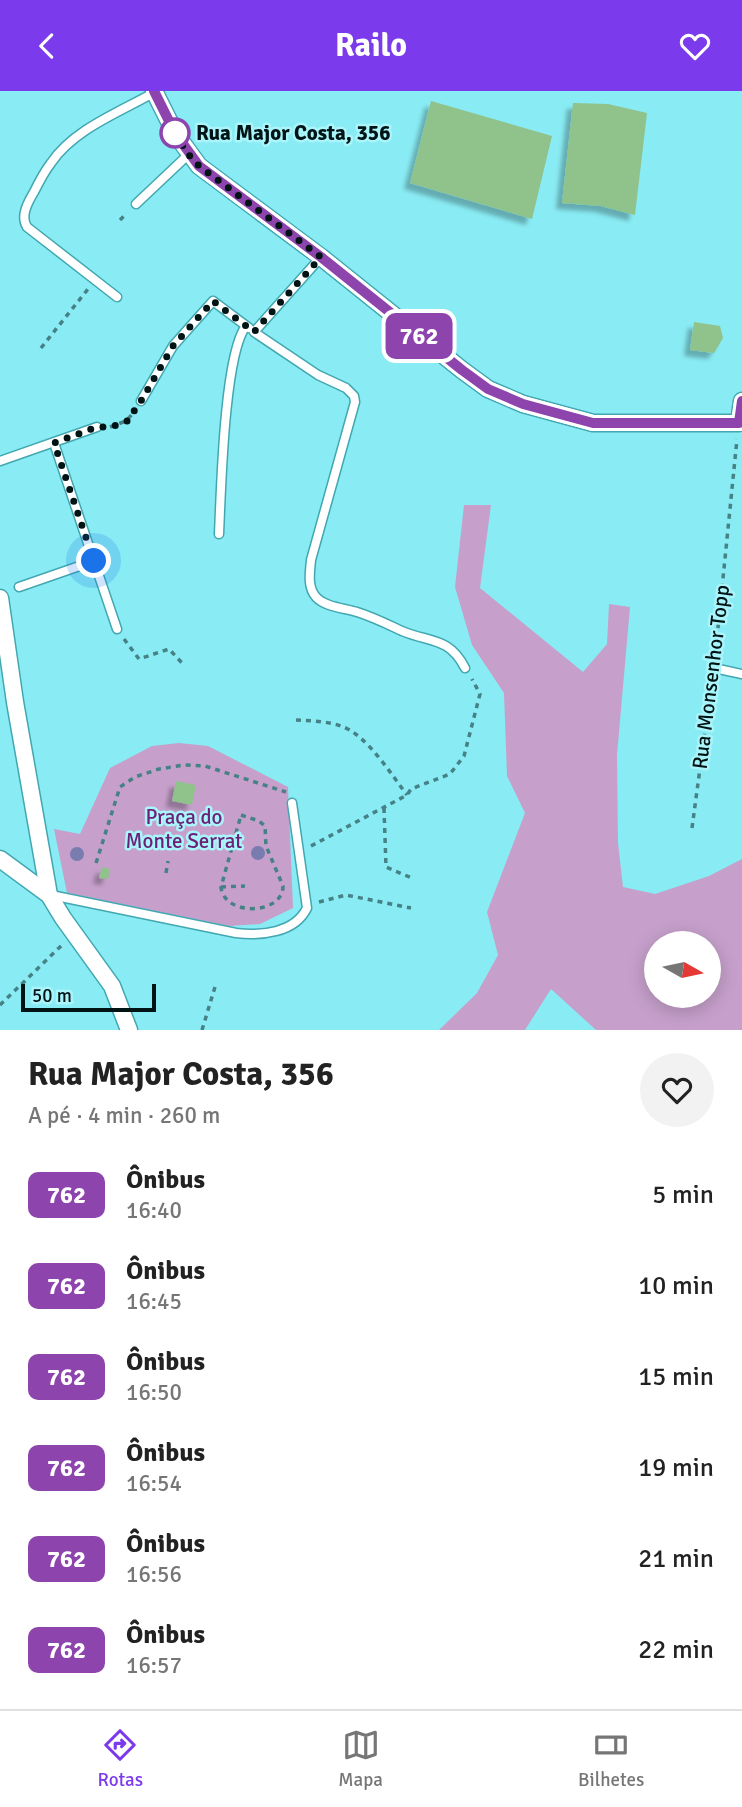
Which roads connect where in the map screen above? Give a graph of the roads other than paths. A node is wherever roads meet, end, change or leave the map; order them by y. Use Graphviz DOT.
graph roads {
  1 [pos="154,92"];
  2 [pos="188,154"];
  3 [pos="136,204"];
  4 [pos="321,257"];
  5 [pos="117,297"];
  6 [pos="246,326"];
  7 [pos="254,332"];
  8 [pos="141,401"];
  9 [pos="742,401"];
  10 [pos="97,427"];
  11 [pos="54,443"];
  12 [pos="0,461"];
  13 [pos="219,534"];
  14 [pos="94,561"];
  15 [pos="19,587"];
  16 [pos="0,598"];
  17 [pos="117,629"];
  18 [pos="466,668"];
  19 [pos="713,668"];
  20 [pos="742,674"];
  21 [pos="292,803"];
  22 [pos="0,859"];
  23 [pos="49,894"];
  24 [pos="129,1030"];
  1 -- 2 [label="street"];
  1 -- 5 [label="lane"];
  2 -- 3 [label="lane"];
  2 -- 4 [label="street"];
  4 -- 7 [label="lane"];
  4 -- 9 [label="street"];
  6 -- 7 [label="lane"];
  6 -- 8 [label="lane"];
  6 -- 13 [label="lane"];
  7 -- 18 [label="lane"];
  10 -- 11 [label="lane"];
  11 -- 12 [label="lane"];
  11 -- 14 [label="lane"];
  14 -- 15 [label="lane"];
  14 -- 17 [label="lane"];
  16 -- 23 [label="street"];
  19 -- 20 [label="lane"];
  21 -- 23 [label="lane"];
  22 -- 23 [label="street"];
  23 -- 24 [label="street"];
}
